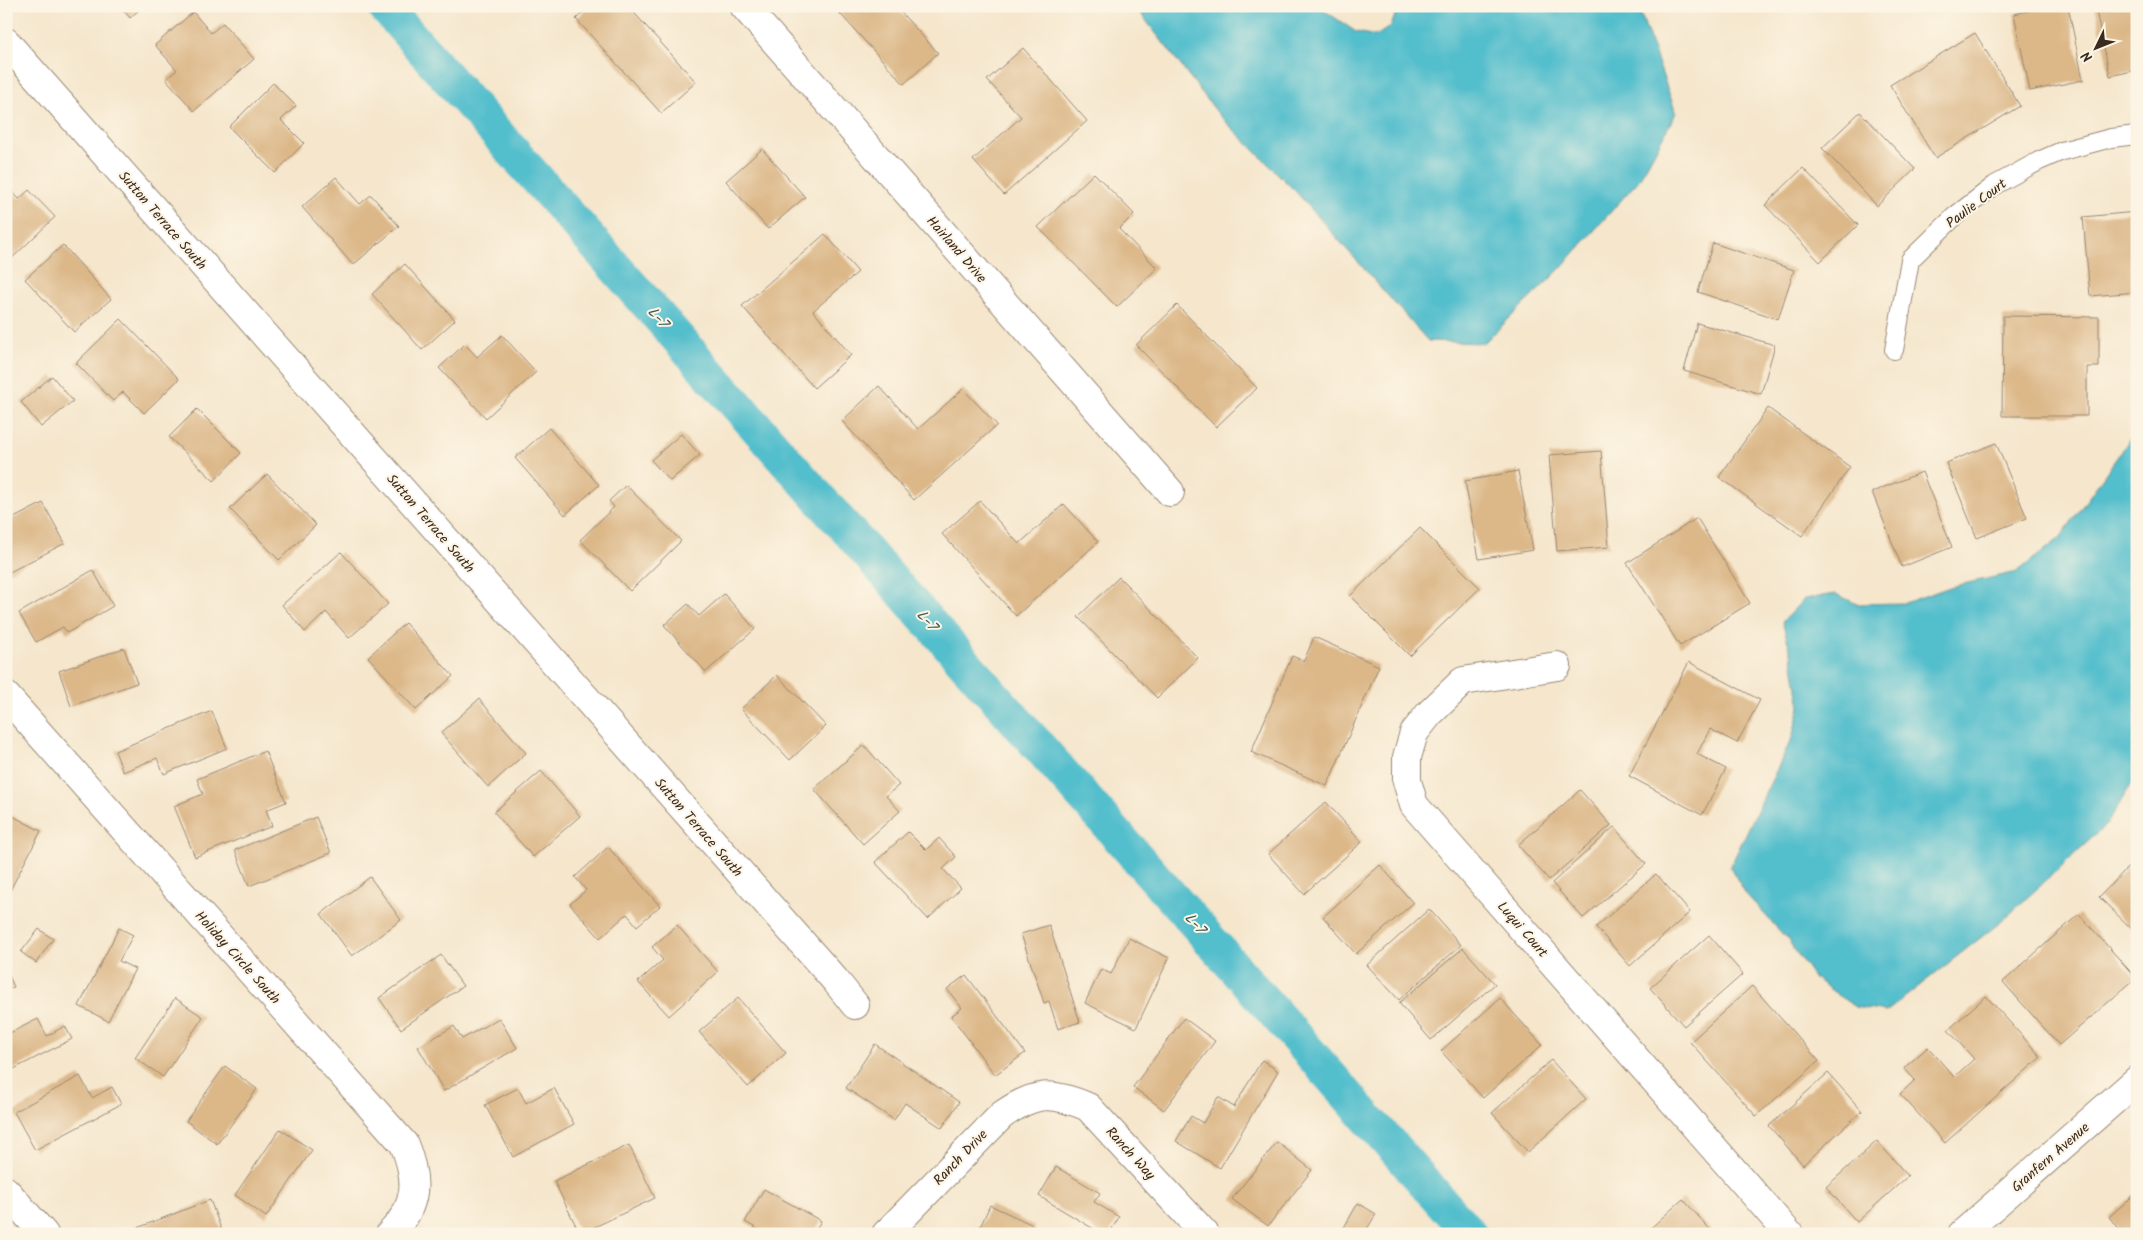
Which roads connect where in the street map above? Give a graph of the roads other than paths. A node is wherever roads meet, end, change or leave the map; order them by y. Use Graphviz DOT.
graph roads {
  1 [pos="744,6"];
  2 [pos="6,42"];
  3 [pos="2137,135"];
  4 [pos="1894,350"];
  5 [pos="1170,492"];
  6 [pos="1557,666"];
  7 [pos="6,696"];
  8 [pos="855,1005"];
  9 [pos="2137,1080"];
  10 [pos="1044,1095"];
  11 [pos="6,1191"];
  12 [pos="44,1234"];
  13 [pos="390,1234"];
  14 [pos="886,1234"];
  15 [pos="1204,1234"];
  16 [pos="1790,1234"];
  17 [pos="1962,1234"];
  1 -- 5 [label="street, Hairland Drive"];
  2 -- 8 [label="street, Sutton Terrace South"];
  3 -- 4 [label="lane, Paulie Court"];
  6 -- 16 [label="street, Luqui Court"];
  7 -- 13 [label="street, Holiday Circle South"];
  9 -- 17 [label="street, Granfern Avenue"];
  10 -- 14 [label="street, Ranch Drive"];
  10 -- 15 [label="street, Ranch Way"];
  11 -- 12 [label="street"];
}
